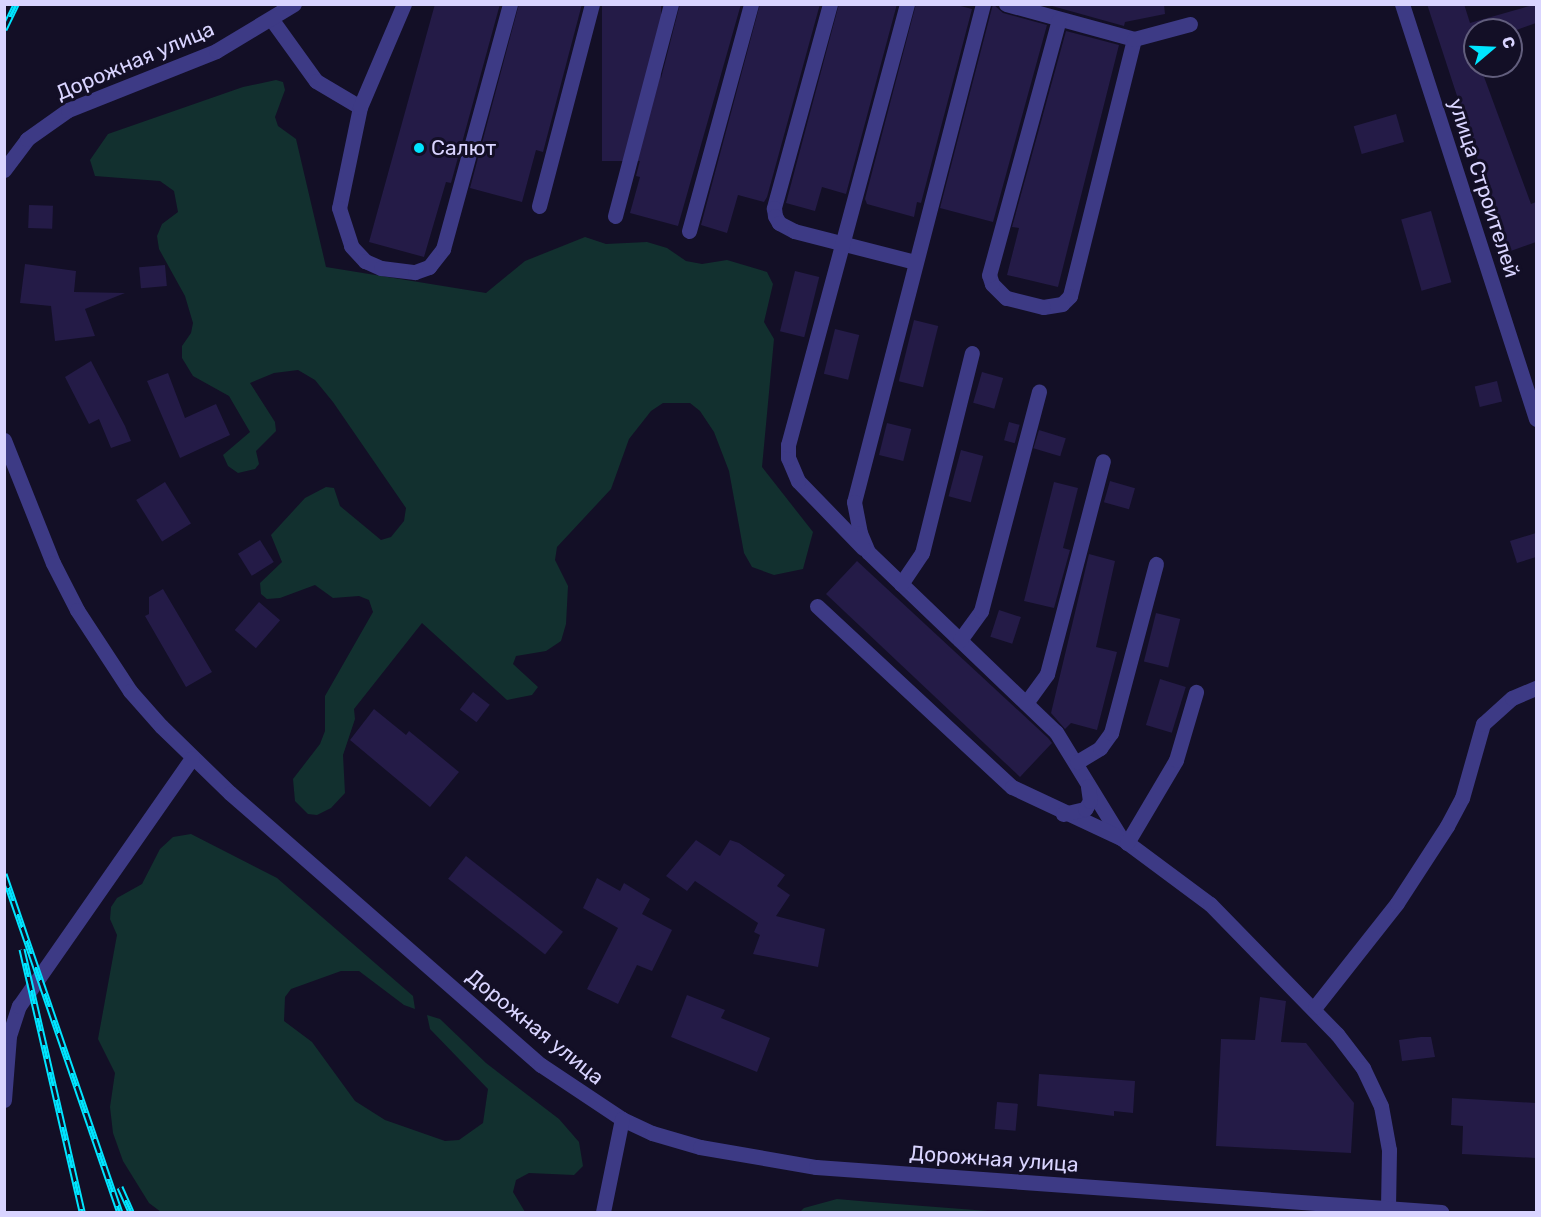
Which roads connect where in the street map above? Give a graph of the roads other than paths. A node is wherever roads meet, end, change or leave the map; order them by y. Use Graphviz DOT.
graph roads {
  1 [pos="294,4"];
  2 [pos="404,4"];
  3 [pos="510,4"];
  4 [pos="592,4"];
  5 [pos="671,4"];
  6 [pos="752,4"];
  7 [pos="830,4"];
  8 [pos="907,4"];
  9 [pos="983,4"];
  10 [pos="1006,4"];
  11 [pos="1402,4"];
  12 [pos="1059,19"];
  13 [pos="272,20"];
  14 [pos="1190,24"];
  15 [pos="1134,39"];
  16 [pos="360,107"];
  17 [pos="4,170"];
  18 [pos="539,206"];
  19 [pos="615,216"];
  20 [pos="689,231"];
  21 [pos="842,243"];
  22 [pos="915,262"];
  23 [pos="972,353"];
  24 [pos="1039,392"];
  25 [pos="1536,419"];
  26 [pos="4,440"];
  27 [pos="1103,461"];
  28 [pos="868,552"];
  29 [pos="1156,564"];
  30 [pos="902,584"];
  31 [pos="817,606"];
  32 [pos="960,640"];
  33 [pos="1536,688"];
  34 [pos="1196,692"];
  35 [pos="1026,703"];
  36 [pos="192,758"];
  37 [pos="1077,762"];
  38 [pos="1088,786"];
  39 [pos="1062,813"];
  40 [pos="1124,841"];
  41 [pos="19,1006"];
  42 [pos="1315,1007"];
  43 [pos="4,1026"];
  44 [pos="4,1101"];
  45 [pos="622,1119"];
  46 [pos="1310,1208"];
  47 [pos="1388,1208"];
  48 [pos="603,1212"];
  49 [pos="1441,1212"];
  1 -- 13 [label="street, Дорожная улица"];
  2 -- 16 [label="street"];
  3 -- 16 [label="street"];
  4 -- 18 [label="street"];
  5 -- 19 [label="street"];
  6 -- 20 [label="street"];
  7 -- 21 [label="street"];
  8 -- 21 [label="street"];
  9 -- 22 [label="street"];
  10 -- 12 [label="street"];
  11 -- 25 [label="street, улица Строителей"];
  12 -- 15 [label="street"];
  12 -- 15 [label="street"];
  13 -- 16 [label="street"];
  13 -- 17 [label="street, Дорожная улица"];
  14 -- 15 [label="street"];
  21 -- 22 [label="street"];
  21 -- 28 [label="street"];
  22 -- 28 [label="street"];
  23 -- 30 [label="street"];
  24 -- 32 [label="street"];
  26 -- 36 [label="street, Дорожная улица"];
  27 -- 35 [label="street"];
  28 -- 30 [label="street"];
  29 -- 37 [label="street"];
  30 -- 32 [label="street"];
  31 -- 39 [label="street"];
  32 -- 35 [label="street"];
  33 -- 42 [label="street"];
  34 -- 40 [label="street"];
  35 -- 37 [label="street"];
  36 -- 41 [label="street"];
  36 -- 45 [label="street, Дорожная улица"];
  37 -- 38 [label="street"];
  38 -- 39 [label="street"];
  38 -- 40 [label="street"];
  39 -- 40 [label="street"];
  40 -- 42 [label="street"];
  41 -- 43 [label="street"];
  41 -- 44 [label="street"];
  42 -- 47 [label="street"];
  45 -- 46 [label="street, Дорожная улица"];
  45 -- 48 [label="street"];
  46 -- 47 [label="street, Дорожная улица"];
  47 -- 49 [label="street, Дорожная улица"];
}
